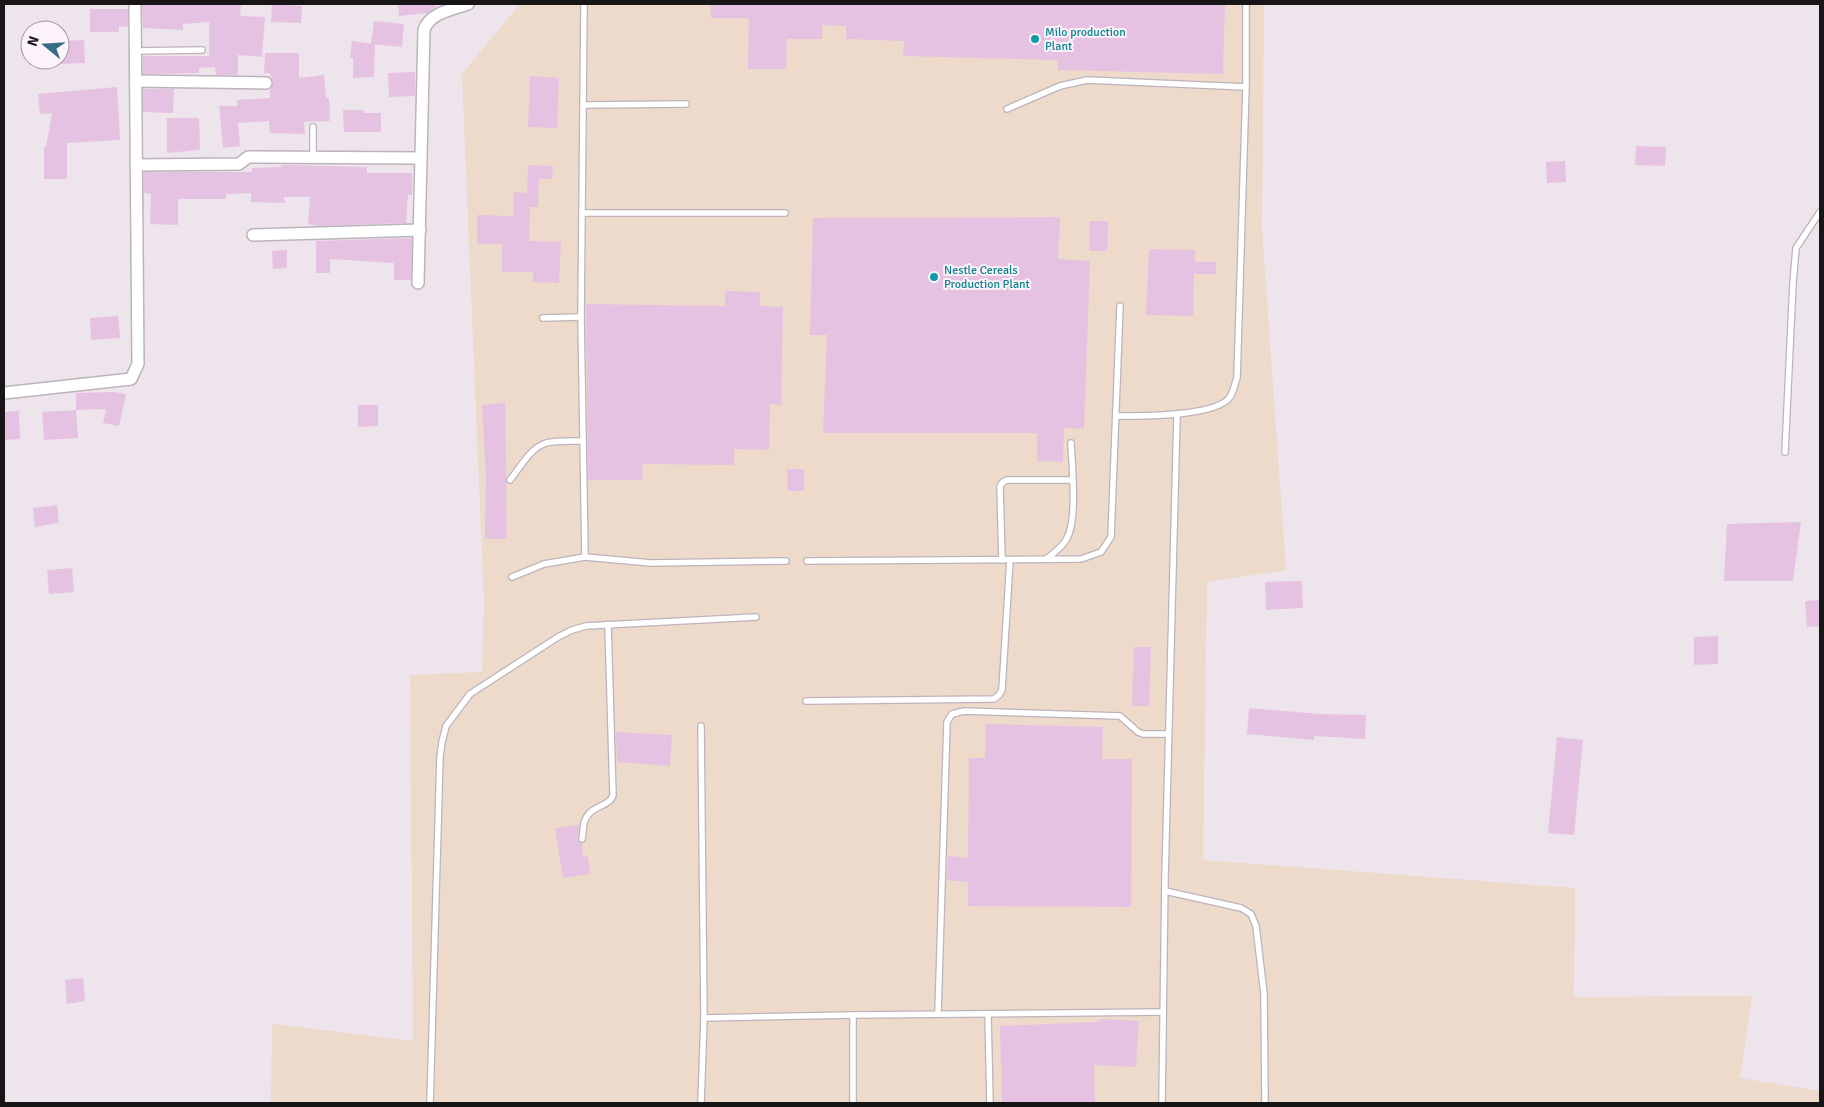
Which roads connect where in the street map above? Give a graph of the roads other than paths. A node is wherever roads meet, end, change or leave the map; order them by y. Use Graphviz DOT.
graph roads {
  1 [pos="135,4"];
  2 [pos="468,4"];
  3 [pos="584,4"];
  4 [pos="1246,4"];
  5 [pos="448,8"];
  6 [pos="202,50"];
  7 [pos="135,51"];
  8 [pos="136,81"];
  9 [pos="266,83"];
  10 [pos="1246,87"];
  11 [pos="686,104"];
  12 [pos="584,105"];
  13 [pos="1007,109"];
  14 [pos="313,127"];
  15 [pos="314,157"];
  16 [pos="421,158"];
  17 [pos="136,165"];
  18 [pos="1820,212"];
  19 [pos="582,213"];
  20 [pos="785,213"];
  21 [pos="420,230"];
  22 [pos="253,235"];
  23 [pos="418,283"];
  24 [pos="1120,306"];
  25 [pos="581,317"];
  26 [pos="544,318"];
  27 [pos="4,393"];
  28 [pos="1116,416"];
  29 [pos="1177,416"];
  30 [pos="583,441"];
  31 [pos="1071,443"];
  32 [pos="1785,452"];
  33 [pos="510,480"];
  34 [pos="1072,480"];
  35 [pos="585,557"];
  36 [pos="1046,559"];
  37 [pos="1002,560"];
  38 [pos="1010,560"];
  39 [pos="786,561"];
  40 [pos="807,561"];
  41 [pos="512,577"];
  42 [pos="756,617"];
  43 [pos="608,624"];
  44 [pos="806,701"];
  45 [pos="701,726"];
  46 [pos="1168,734"];
  47 [pos="582,840"];
  48 [pos="1165,891"];
  49 [pos="1164,1012"];
  50 [pos="938,1014"];
  51 [pos="988,1014"];
  52 [pos="853,1015"];
  53 [pos="704,1018"];
  54 [pos="430,1103"];
  55 [pos="701,1103"];
  56 [pos="853,1103"];
  57 [pos="990,1103"];
  58 [pos="1162,1103"];
  59 [pos="1265,1103"];
  1 -- 7 [label="street"];
  2 -- 5 [label="street"];
  3 -- 12 [label="lane"];
  4 -- 10 [label="lane"];
  5 -- 16 [label="street"];
  6 -- 7 [label="lane"];
  7 -- 8 [label="street"];
  8 -- 9 [label="street"];
  8 -- 17 [label="street"];
  10 -- 13 [label="lane"];
  10 -- 29 [label="lane"];
  11 -- 12 [label="lane"];
  12 -- 19 [label="lane"];
  14 -- 15 [label="lane"];
  15 -- 16 [label="street"];
  15 -- 17 [label="street"];
  16 -- 21 [label="street"];
  17 -- 27 [label="street"];
  18 -- 32 [label="lane"];
  19 -- 20 [label="lane"];
  19 -- 25 [label="lane"];
  21 -- 22 [label="street"];
  21 -- 23 [label="street"];
  24 -- 28 [label="lane"];
  25 -- 26 [label="lane"];
  25 -- 30 [label="lane"];
  28 -- 29 [label="lane"];
  28 -- 36 [label="lane"];
  29 -- 46 [label="lane"];
  30 -- 33 [label="lane"];
  30 -- 35 [label="lane"];
  31 -- 34 [label="lane"];
  34 -- 36 [label="lane"];
  34 -- 37 [label="lane"];
  35 -- 39 [label="lane"];
  35 -- 41 [label="lane"];
  36 -- 38 [label="lane"];
  37 -- 38 [label="lane"];
  37 -- 40 [label="lane"];
  38 -- 44 [label="lane"];
  42 -- 43 [label="lane"];
  43 -- 47 [label="lane"];
  43 -- 54 [label="lane"];
  45 -- 53 [label="lane"];
  46 -- 48 [label="lane"];
  46 -- 50 [label="lane"];
  48 -- 49 [label="lane"];
  48 -- 59 [label="lane"];
  49 -- 51 [label="lane"];
  49 -- 58 [label="lane"];
  50 -- 51 [label="lane"];
  50 -- 52 [label="lane"];
  51 -- 57 [label="lane"];
  52 -- 53 [label="lane"];
  52 -- 56 [label="lane"];
  53 -- 55 [label="lane"];
}
